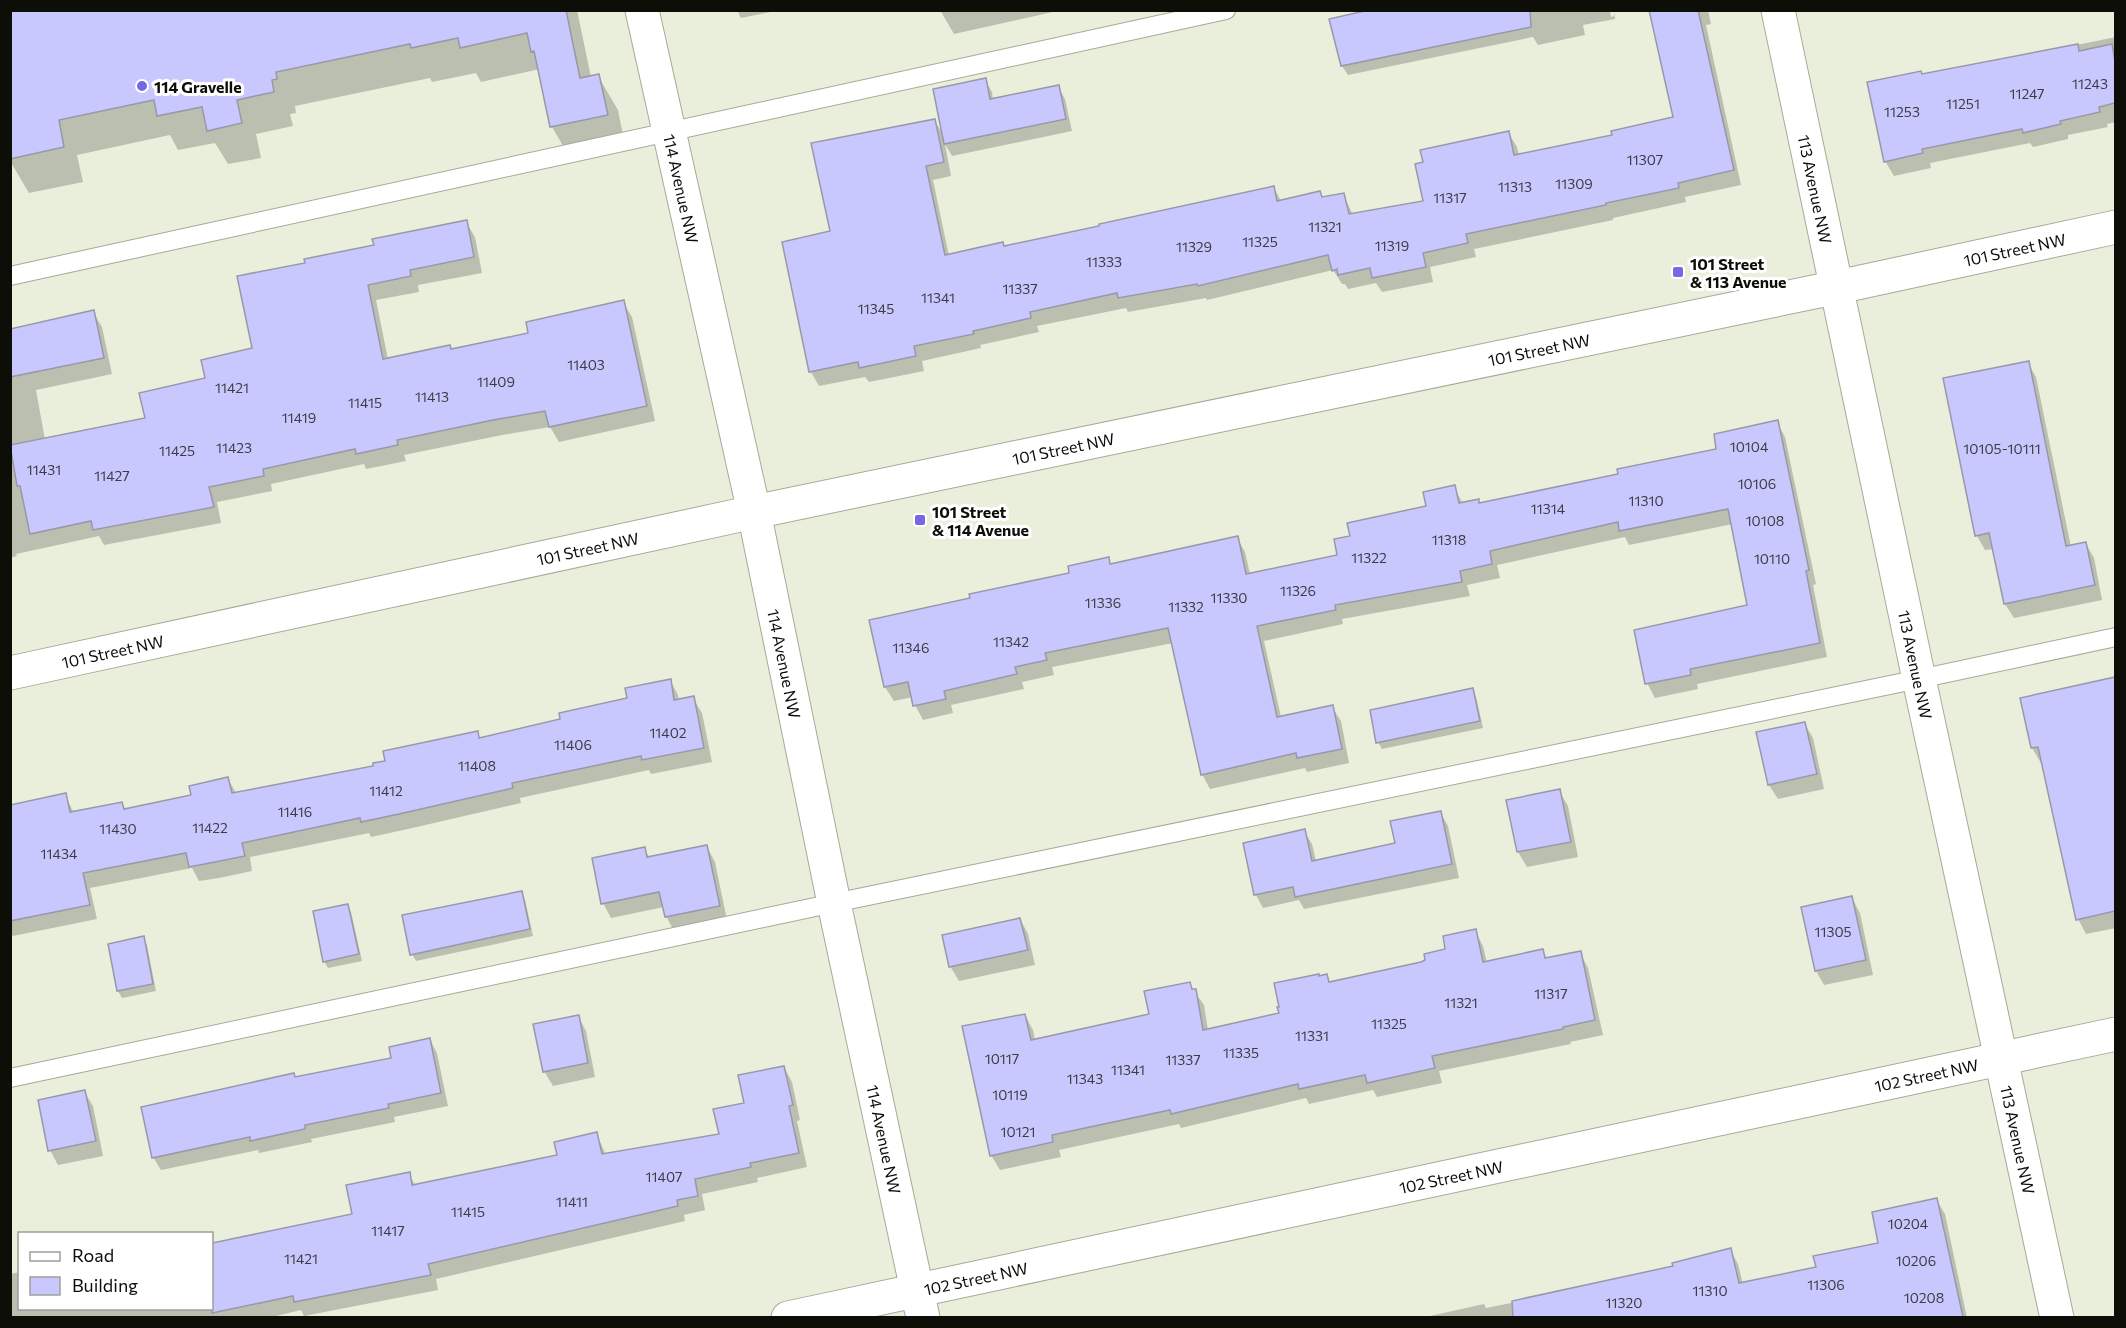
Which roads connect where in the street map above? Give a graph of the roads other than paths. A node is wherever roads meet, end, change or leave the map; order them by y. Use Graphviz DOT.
graph roads {
  1 [pos="642,10"];
  2 [pos="1226,10"];
  3 [pos="1778,10"];
  4 [pos="669,133"];
  5 [pos="2115,227"];
  6 [pos="10,276"];
  7 [pos="1838,287"];
  8 [pos="754,512"];
  9 [pos="2115,637"];
  10 [pos="10,673"];
  11 [pos="1919,679"];
  12 [pos="834,903"];
  13 [pos="2115,1034"];
  14 [pos="2000,1058"];
  15 [pos="10,1078"];
  16 [pos="921,1304"];
  17 [pos="788,1317"];
  18 [pos="2057,1317"];
  1 -- 4 [label="street, 114 Avenue NW"];
  2 -- 4 [label="lane"];
  3 -- 7 [label="street, 113 Avenue NW"];
  4 -- 6 [label="lane"];
  4 -- 8 [label="street, 114 Avenue NW"];
  5 -- 7 [label="street, 101 Street NW"];
  7 -- 8 [label="street, 101 Street NW"];
  7 -- 11 [label="street, 113 Avenue NW"];
  8 -- 10 [label="street, 101 Street NW"];
  8 -- 12 [label="street, 114 Avenue NW"];
  9 -- 11 [label="lane"];
  11 -- 12 [label="lane"];
  11 -- 14 [label="street, 113 Avenue NW"];
  12 -- 15 [label="lane"];
  12 -- 16 [label="street, 114 Avenue NW"];
  13 -- 14 [label="street, 102 Street NW"];
  14 -- 16 [label="street, 102 Street NW"];
  14 -- 18 [label="street, 113 Avenue NW"];
  16 -- 17 [label="street, 102 Street NW"];
}
